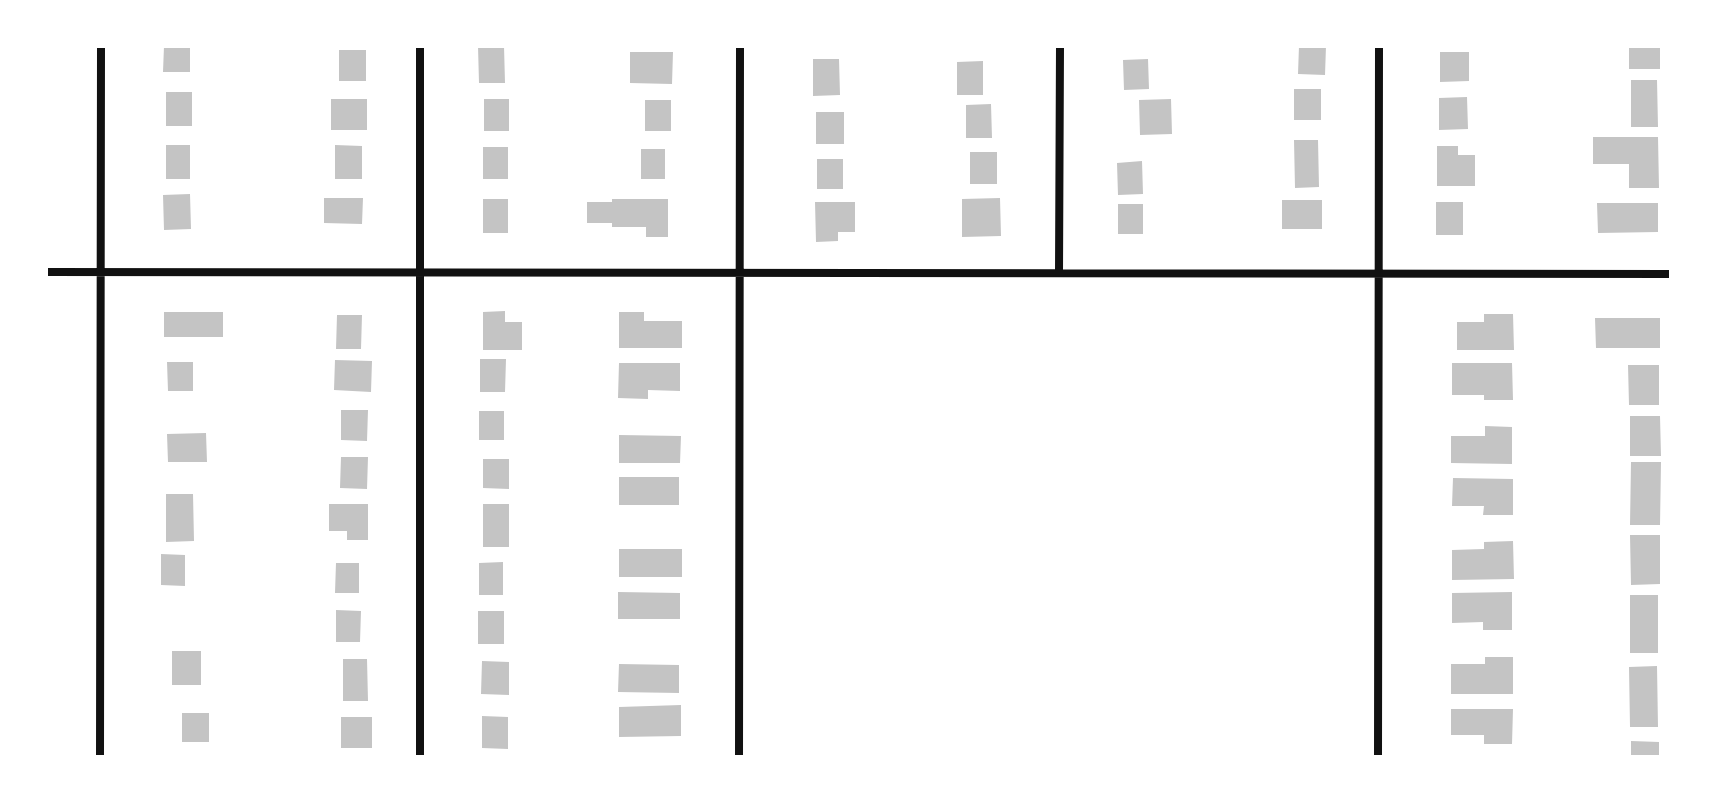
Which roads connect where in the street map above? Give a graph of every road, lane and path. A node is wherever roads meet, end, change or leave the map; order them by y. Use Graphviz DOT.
graph roads {
  1 [pos="101,46"];
  2 [pos="420,46"];
  3 [pos="740,46"];
  4 [pos="1060,46"];
  5 [pos="1379,46"];
  6 [pos="46,272"];
  7 [pos="101,272"];
  8 [pos="420,272"];
  9 [pos="1059,272"];
  10 [pos="740,273"];
  11 [pos="1378,274"];
  12 [pos="1671,274"];
  13 [pos="100,757"];
  14 [pos="420,757"];
  15 [pos="739,757"];
  16 [pos="1378,757"];
  1 -- 7 [label="street"];
  2 -- 8 [label="street"];
  3 -- 10 [label="street"];
  4 -- 9 [label="street"];
  5 -- 11 [label="street"];
  6 -- 7 [label="street"];
  7 -- 8 [label="street"];
  7 -- 13 [label="street"];
  8 -- 10 [label="street"];
  8 -- 14 [label="street"];
  9 -- 10 [label="street"];
  9 -- 11 [label="street"];
  10 -- 15 [label="street"];
  11 -- 12 [label="street"];
  11 -- 16 [label="street"];
}
